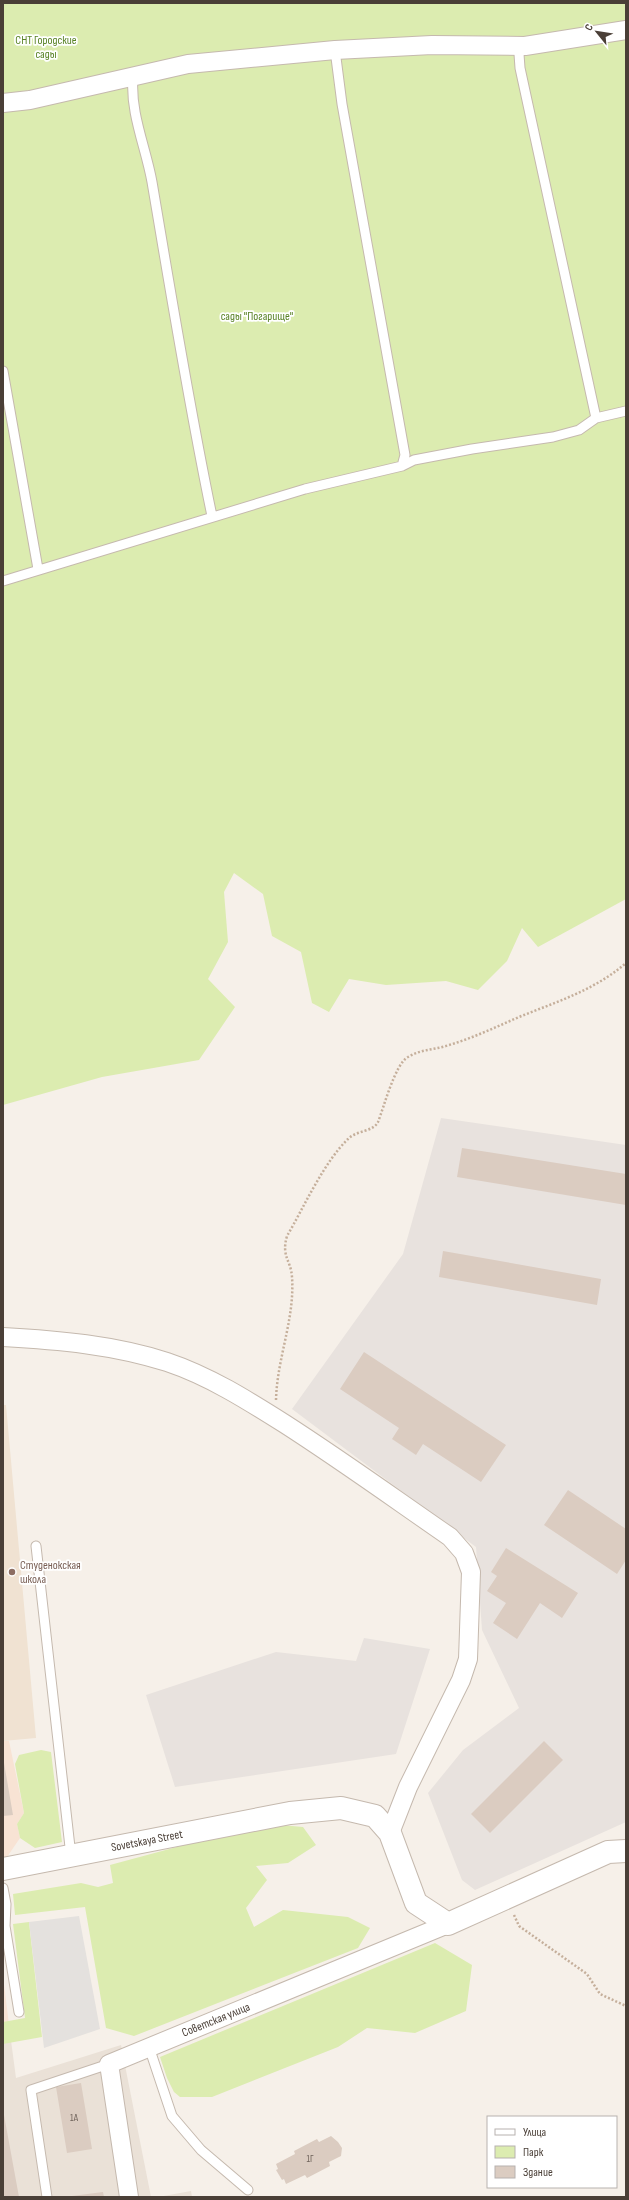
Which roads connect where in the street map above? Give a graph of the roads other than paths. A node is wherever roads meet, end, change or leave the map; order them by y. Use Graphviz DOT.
graph roads {
  1 [pos="626,30"];
  2 [pos="525,46"];
  3 [pos="335,50"];
  4 [pos="133,78"];
  5 [pos="3,103"];
  6 [pos="3,371"];
  7 [pos="626,411"];
  8 [pos="596,418"];
  9 [pos="402,466"];
  10 [pos="212,516"];
  11 [pos="38,569"];
  12 [pos="3,581"];
  13 [pos="3,1337"];
  14 [pos="36,1546"];
  15 [pos="390,1833"];
  16 [pos="626,1851"];
  17 [pos="71,1856"];
  18 [pos="3,1869"];
  19 [pos="3,1888"];
  20 [pos="448,1924"];
  21 [pos="18,2012"];
  22 [pos="149,2047"];
  23 [pos="109,2064"];
  24 [pos="248,2190"];
  25 [pos="47,2197"];
  26 [pos="129,2197"];
  1 -- 2 [label="street"];
  2 -- 3 [label="street"];
  2 -- 8 [label="lane"];
  3 -- 4 [label="street"];
  3 -- 9 [label="lane"];
  4 -- 5 [label="street"];
  4 -- 10 [label="lane"];
  6 -- 11 [label="lane"];
  7 -- 8 [label="lane"];
  8 -- 9 [label="lane"];
  9 -- 10 [label="lane"];
  10 -- 11 [label="lane"];
  11 -- 12 [label="lane"];
  13 -- 15 [label="street"];
  14 -- 17 [label="lane"];
  15 -- 17 [label="street, Sovetskaya Street"];
  15 -- 20 [label="street"];
  16 -- 20 [label="street"];
  17 -- 18 [label="street, Sovetskaya Street"];
  19 -- 21 [label="lane"];
  20 -- 22 [label="street, Советская улица"];
  22 -- 23 [label="street, Советская улица"];
  22 -- 24 [label="lane"];
  23 -- 25 [label="lane"];
  23 -- 26 [label="street"];
}
